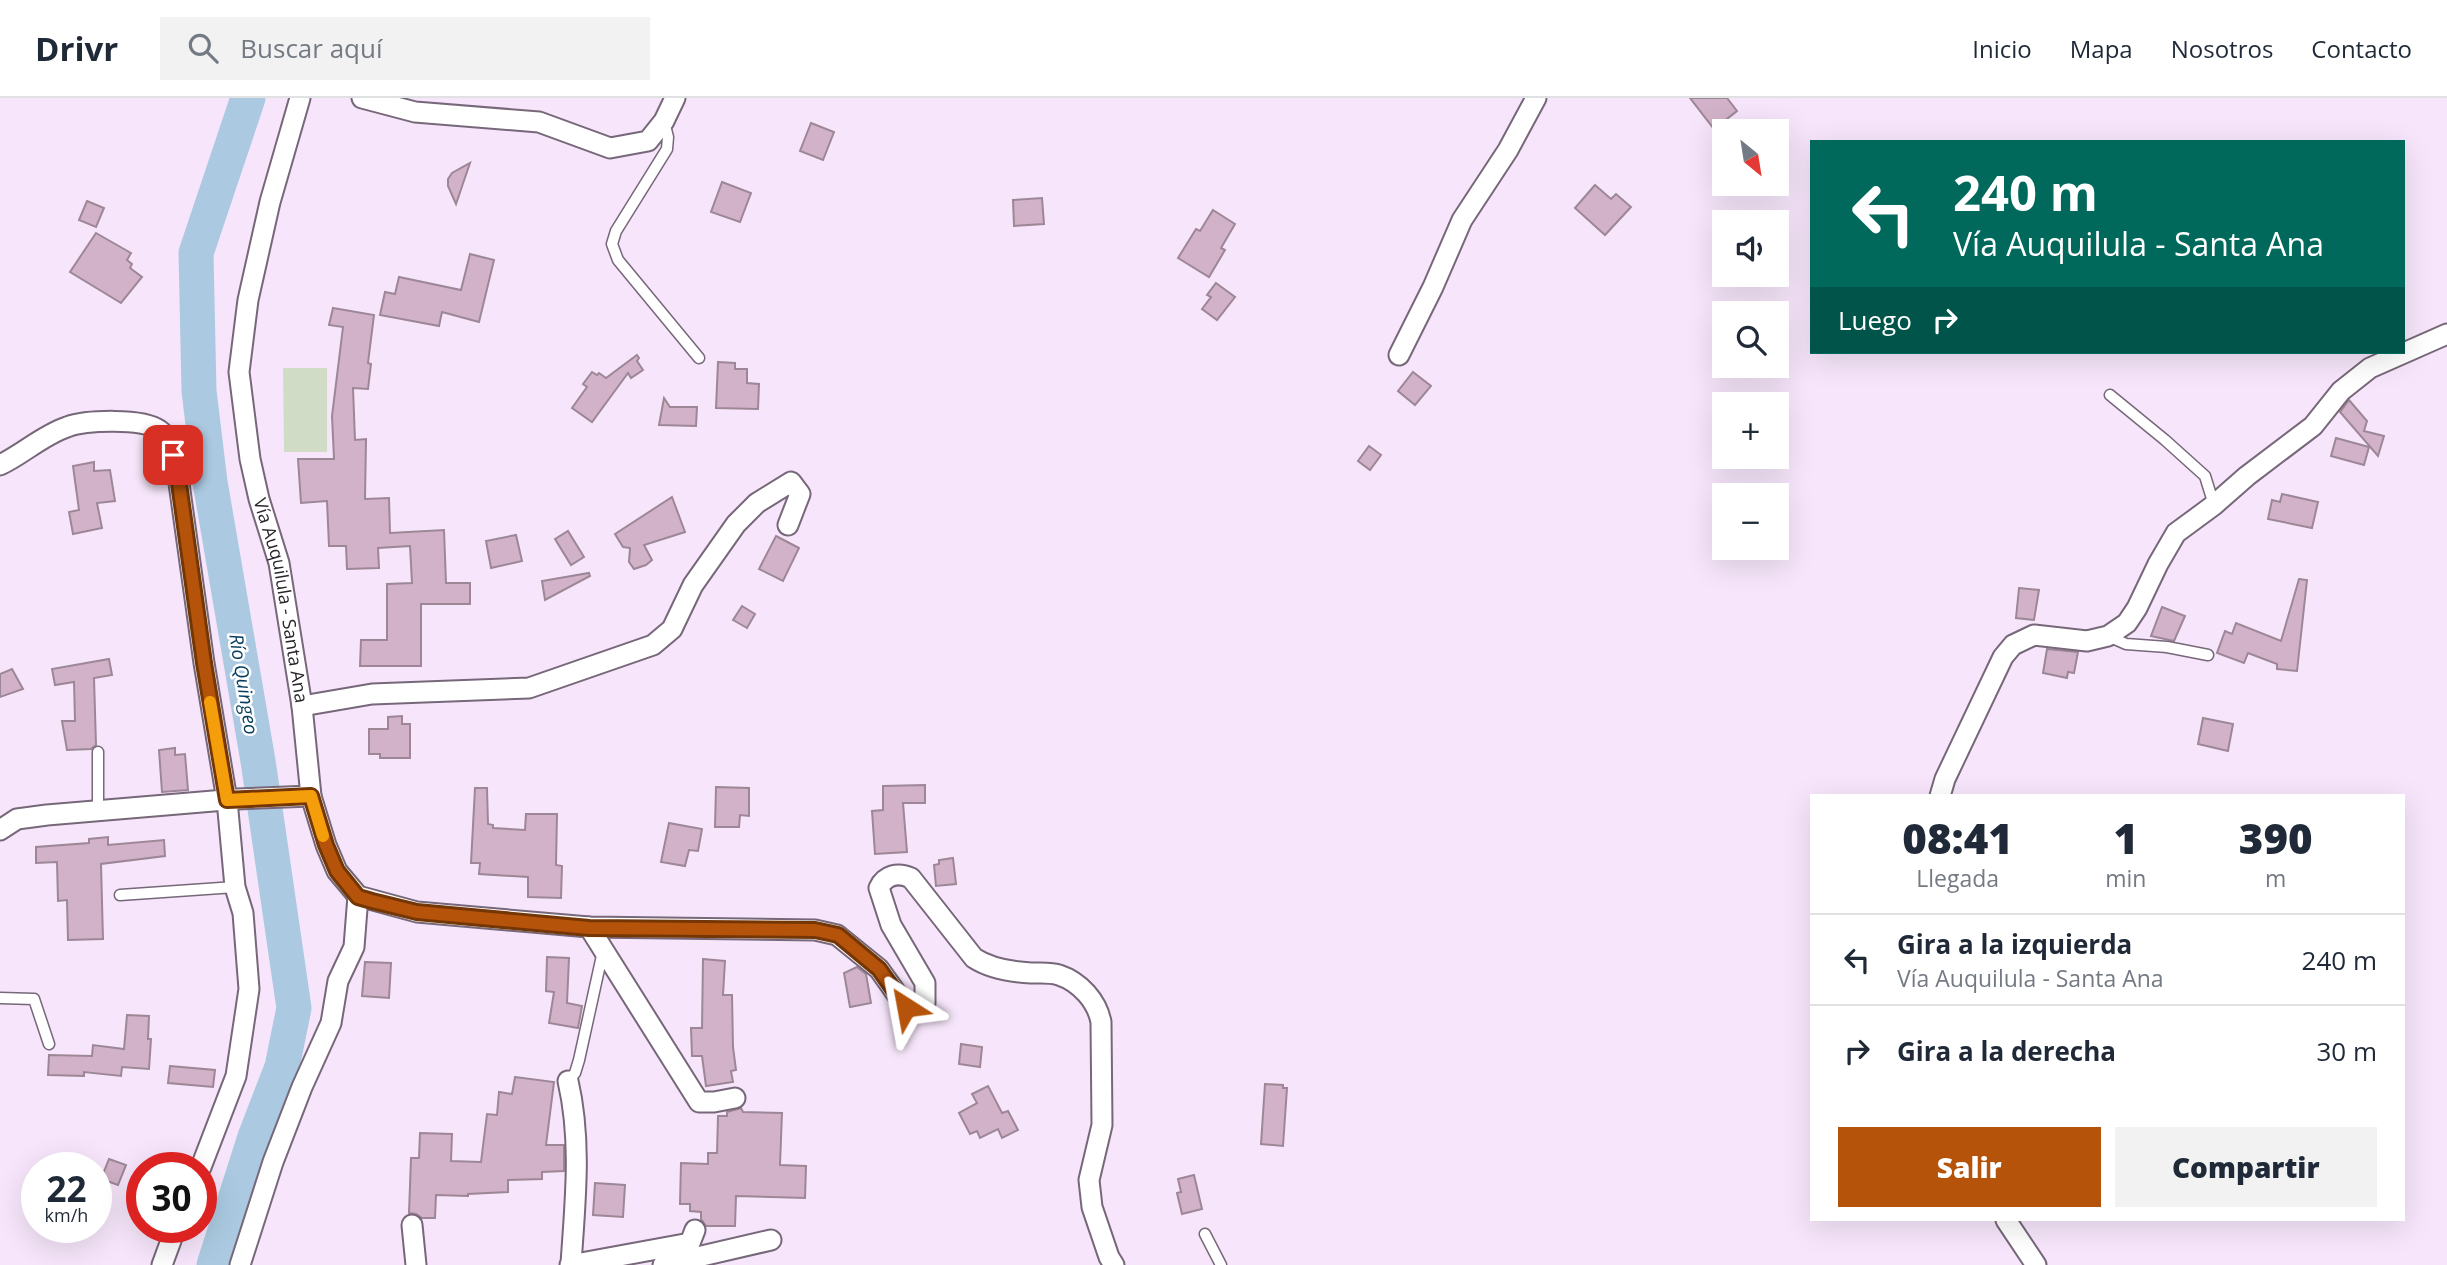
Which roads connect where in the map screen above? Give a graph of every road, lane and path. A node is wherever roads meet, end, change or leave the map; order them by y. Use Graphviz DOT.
graph roads {
  1 [pos="300,98"];
  2 [pos="362,98"];
  3 [pos="675,98"];
  4 [pos="1536,98"];
  5 [pos="664,121"];
  6 [pos="2447,334"];
  7 [pos="2405,353"];
  8 [pos="2402,354"];
  9 [pos="1399,355"];
  10 [pos="699,358"];
  11 [pos="2110,395"];
  12 [pos="0,465"];
  13 [pos="2214,505"];
  14 [pos="788,524"];
  15 [pos="2108,636"];
  16 [pos="2208,655"];
  17 [pos="302,706"];
  18 [pos="98,752"];
  19 [pos="1941,794"];
  20 [pos="302,796"];
  21 [pos="232,799"];
  22 [pos="98,810"];
  23 [pos="0,830"];
  24 [pos="235,887"];
  25 [pos="120,895"];
  26 [pos="358,897"];
  27 [pos="589,928"];
  28 [pos="604,951"];
  29 [pos="0,998"];
  30 [pos="49,1044"];
  31 [pos="564,1081"];
  32 [pos="735,1098"];
  33 [pos="207,1152"];
  34 [pos="2007,1221"];
  35 [pos="412,1225"];
  36 [pos="695,1230"];
  37 [pos="1205,1234"];
  38 [pos="771,1240"];
  39 [pos="170,1243"];
  40 [pos="162,1265"];
  41 [pos="240,1265"];
  42 [pos="416,1265"];
  43 [pos="571,1265"];
  44 [pos="663,1265"];
  45 [pos="1114,1265"];
  46 [pos="1221,1265"];
  47 [pos="2036,1265"];
  1 -- 17 [label="street, Vía Auquilula - Santa Ana"];
  2 -- 5 [label="street"];
  3 -- 5 [label="street"];
  4 -- 9 [label="street"];
  5 -- 10 [label="lane"];
  6 -- 7 [label="street"];
  8 -- 13 [label="street"];
  11 -- 13 [label="lane"];
  12 -- 21 [label="street"];
  13 -- 15 [label="street"];
  14 -- 17 [label="street"];
  15 -- 16 [label="lane"];
  15 -- 19 [label="street"];
  17 -- 20 [label="street, Vía Auquilula - Santa Ana"];
  18 -- 22 [label="lane"];
  20 -- 21 [label="street"];
  20 -- 26 [label="street, Vía Auquilula - Santa Ana"];
  21 -- 22 [label="street"];
  21 -- 24 [label="street"];
  22 -- 23 [label="street"];
  24 -- 25 [label="lane"];
  24 -- 33 [label="street"];
  26 -- 27 [label="street"];
  26 -- 41 [label="street"];
  27 -- 28 [label="street"];
  27 -- 45 [label="street"];
  28 -- 31 [label="lane"];
  28 -- 32 [label="street"];
  29 -- 30 [label="lane"];
  31 -- 43 [label="street"];
  34 -- 47 [label="street"];
  35 -- 42 [label="street"];
  36 -- 43 [label="street"];
  37 -- 46 [label="lane"];
  38 -- 44 [label="street"];
  39 -- 40 [label="street"];
}
